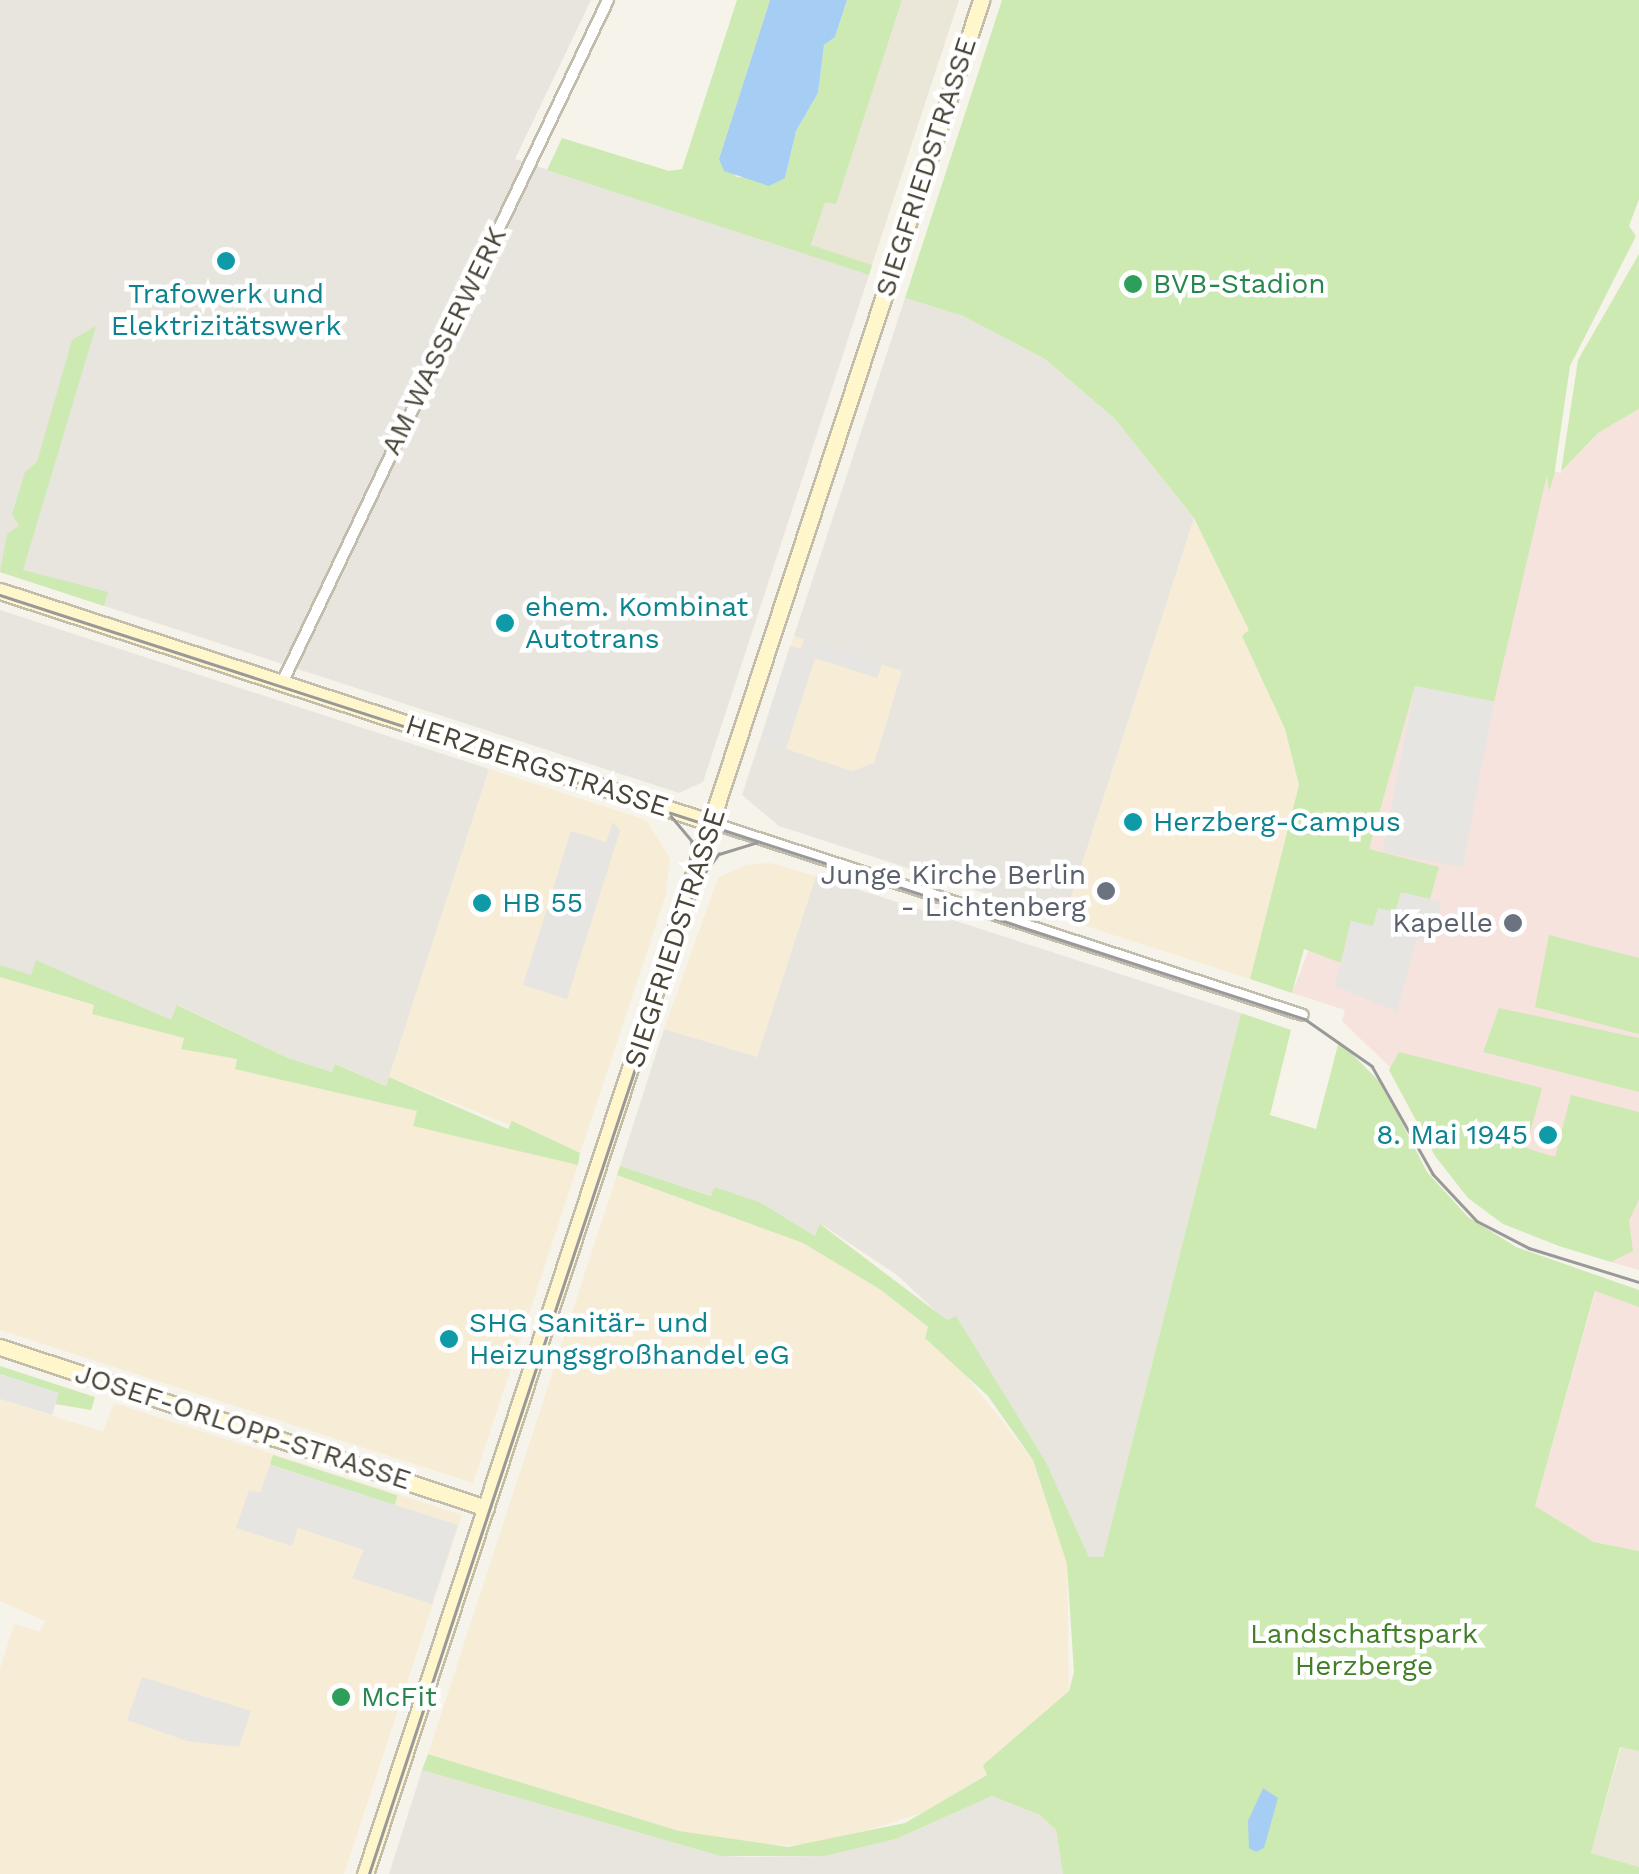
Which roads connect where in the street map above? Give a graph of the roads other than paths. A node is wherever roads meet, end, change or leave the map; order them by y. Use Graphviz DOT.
graph roads {
  1 [pos="608,0"];
  2 [pos="981,0"];
  3 [pos="0,591"];
  4 [pos="282,683"];
  5 [pos="712,823"];
  6 [pos="1303,1015"];
  7 [pos="0,1346"];
  8 [pos="486,1508"];
  9 [pos="365,1874"];
  1 -- 4 [label="street, AM WASSERWERK"];
  2 -- 5 [label="street, SIEGFRIEDSTRASSE"];
  3 -- 4 [label="street, HERZBERGSTRASSE"];
  4 -- 5 [label="street, HERZBERGSTRASSE"];
  5 -- 6 [label="street, HERZBERGSTRASSE"];
  5 -- 8 [label="street, SIEGFRIEDSTRASSE"];
  7 -- 8 [label="street, JOSEF-ORLOPP-STRASSE"];
  8 -- 9 [label="street, SIEGFRIEDSTRASSE"];
}
